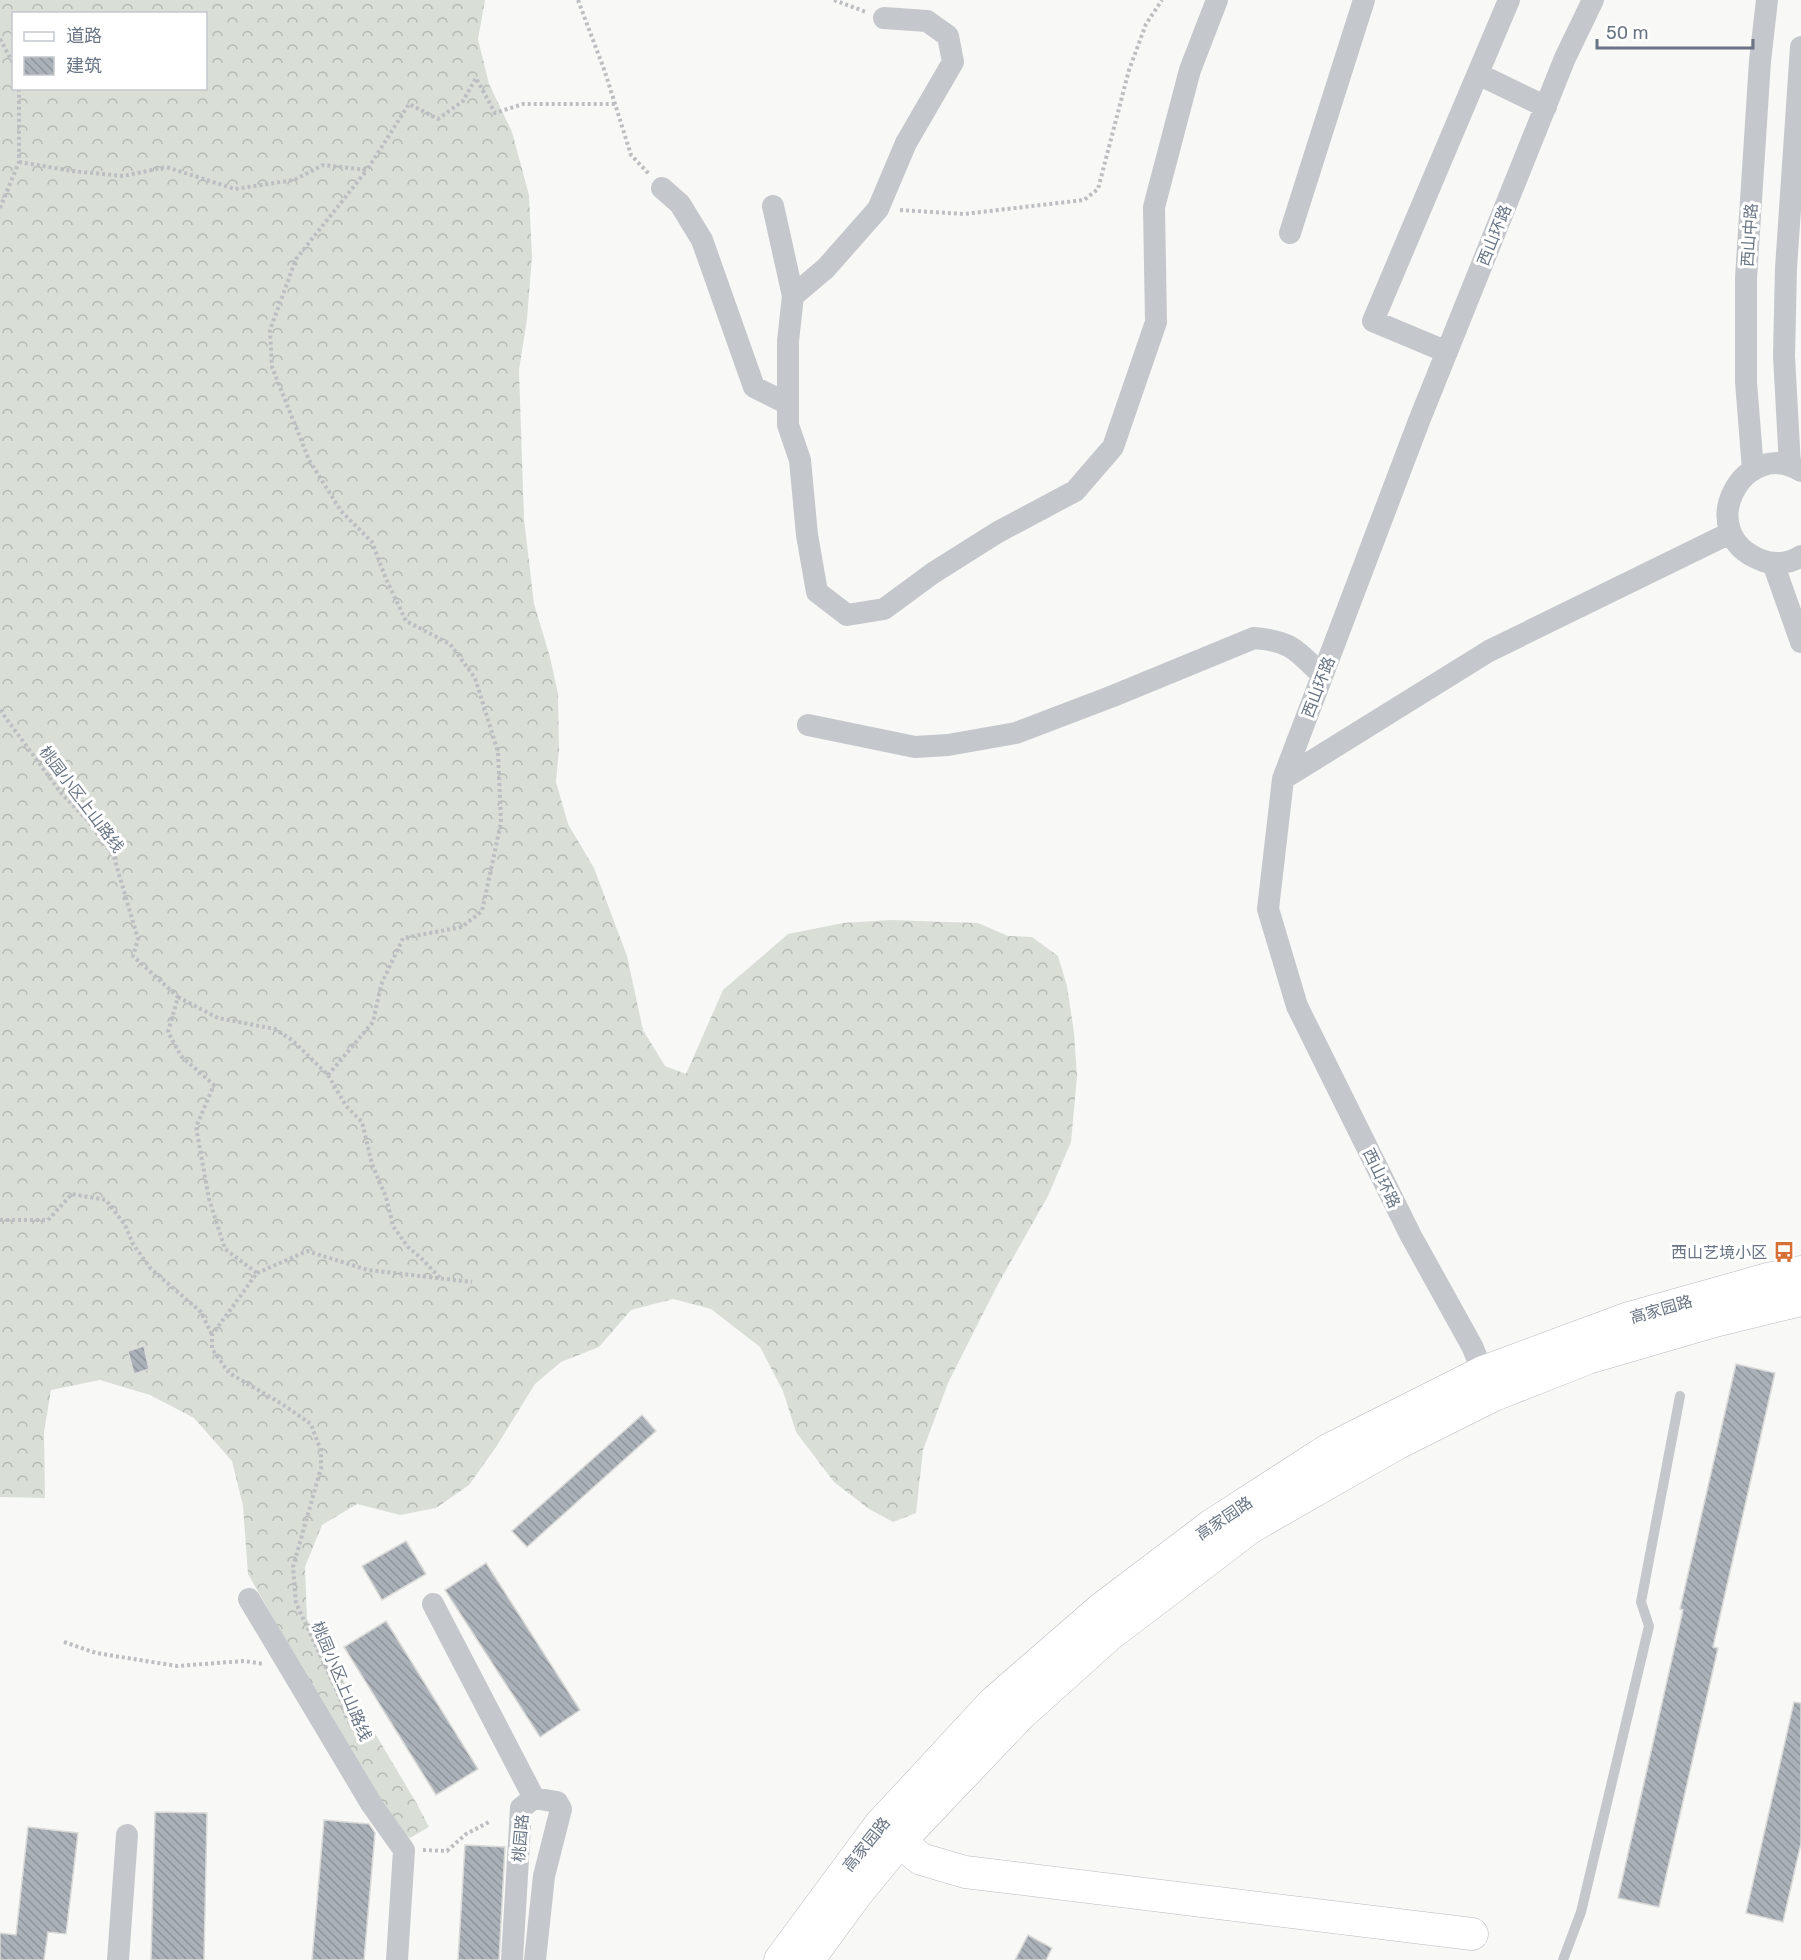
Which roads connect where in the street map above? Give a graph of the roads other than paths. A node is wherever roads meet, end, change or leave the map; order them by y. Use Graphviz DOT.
graph roads {
  1 [pos="1217,0"];
  2 [pos="1364,0"];
  3 [pos="1509,0"];
  4 [pos="1593,0"];
  5 [pos="1767,0"];
  6 [pos="884,18"];
  7 [pos="1801,47"];
  8 [pos="1478,74"];
  9 [pos="1545,107"];
  10 [pos="662,188"];
  11 [pos="773,206"];
  12 [pos="1290,233"];
  13 [pos="793,296"];
  14 [pos="1447,352"];
  15 [pos="788,404"];
  16 [pos="1795,468"];
  17 [pos="1753,470"];
  18 [pos="1730,533"];
  19 [pos="1801,556"];
  20 [pos="1773,563"];
  21 [pos="1801,642"];
  22 [pos="1322,675"];
  23 [pos="808,725"];
  24 [pos="1283,779"];
  25 [pos="1801,1272"];
  26 [pos="1801,1300"];
  27 [pos="1483,1372"];
  28 [pos="1680,1396"];
  29 [pos="249,1599"];
  30 [pos="432,1604"];
  31 [pos="534,1798"];
  32 [pos="127,1834"];
  33 [pos="889,1834"];
  34 [pos="1472,1934"];
  35 [pos="118,1960"];
  36 [pos="397,1960"];
  37 [pos="512,1960"];
  38 [pos="535,1960"];
  39 [pos="780,1960"];
  40 [pos="808,1960"];
  41 [pos="1563,1960"];
  1 -- 15 [label="street"];
  2 -- 12 [label="street"];
  3 -- 8 [label="street"];
  4 -- 9 [label="street, 西山环路"];
  5 -- 17 [label="street, 西山中路"];
  6 -- 13 [label="street"];
  7 -- 16 [label="street"];
  8 -- 9 [label="street"];
  8 -- 14 [label="street"];
  9 -- 14 [label="street, 西山环路"];
  10 -- 15 [label="street"];
  11 -- 13 [label="street"];
  13 -- 15 [label="street"];
  14 -- 22 [label="street, 西山环路"];
  16 -- 17 [label="street"];
  17 -- 18 [label="street"];
  18 -- 20 [label="street"];
  18 -- 24 [label="street"];
  19 -- 20 [label="street"];
  20 -- 21 [label="street"];
  22 -- 23 [label="street"];
  22 -- 24 [label="street, 西山环路"];
  24 -- 27 [label="street, 西山环路"];
  25 -- 27 [label="main road, 高家园路"];
  26 -- 33 [label="main road, 高家园路"];
  27 -- 33 [label="main road, 高家园路"];
  28 -- 41 [label="lane"];
  29 -- 36 [label="street"];
  30 -- 31 [label="street"];
  31 -- 37 [label="street, 桃园路"];
  31 -- 38 [label="street, 桃园路"];
  32 -- 35 [label="street"];
  33 -- 34 [label="main road"];
  33 -- 39 [label="main road, 高家园路"];
  33 -- 40 [label="main road, 高家园路"];
}
